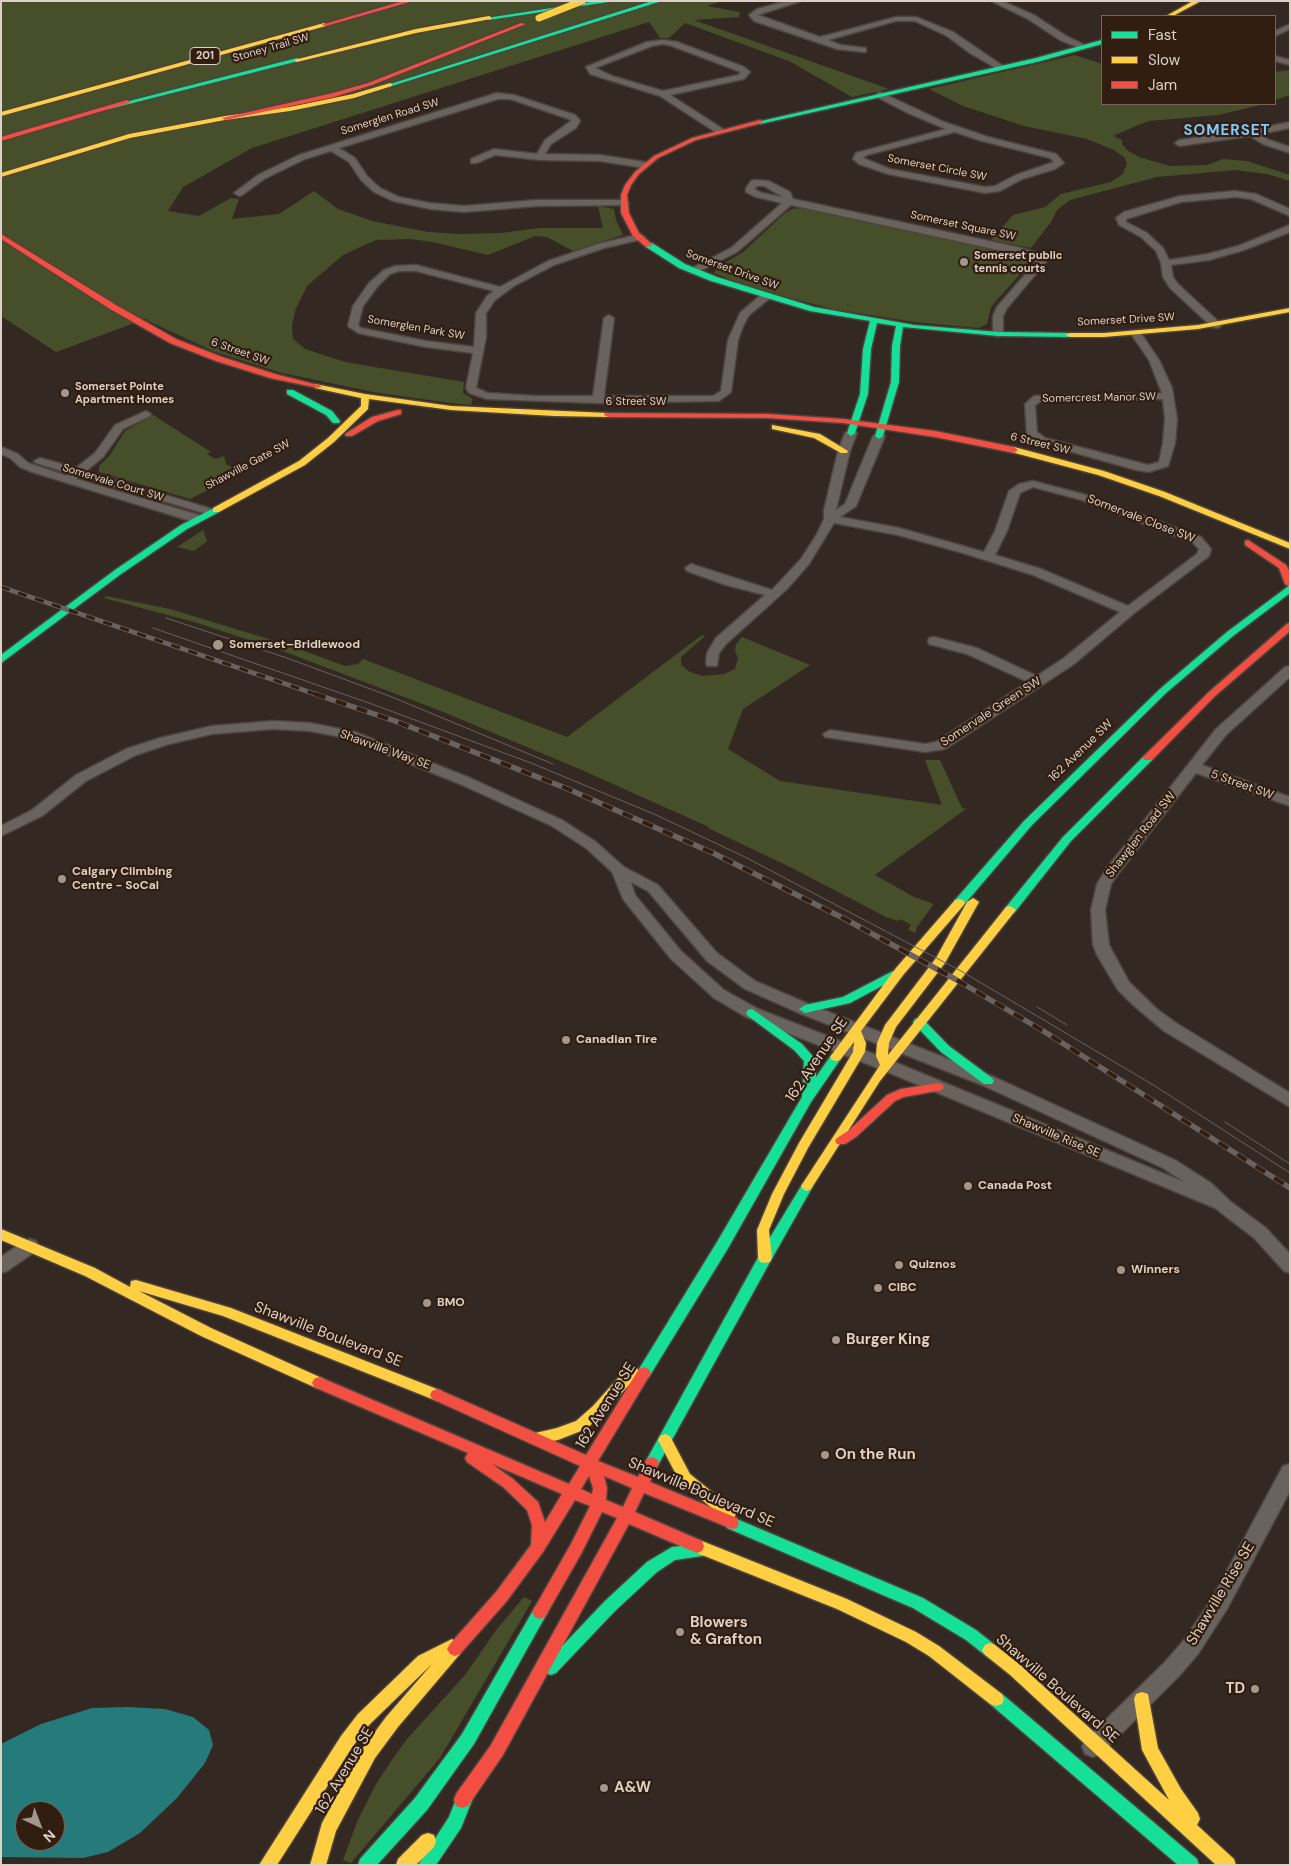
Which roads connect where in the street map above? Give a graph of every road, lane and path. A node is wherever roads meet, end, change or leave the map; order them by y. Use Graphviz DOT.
graph roads {
  1 [pos="410,1"];
  2 [pos="582,1"];
  3 [pos="612,1"];
  4 [pos="658,1"];
  5 [pos="797,1"];
  6 [pos="995,1"];
  7 [pos="1198,1"];
  8 [pos="438,15"];
  9 [pos="1171,15"];
  10 [pos="1290,26"];
  11 [pos="1276,33"];
  12 [pos="820,40"];
  13 [pos="1101,42"];
  14 [pos="1085,47"];
  15 [pos="863,50"];
  16 [pos="1276,58"];
  17 [pos="1290,63"];
  18 [pos="1002,68"];
  19 [pos="663,94"];
  20 [pos="880,95"];
  21 [pos="109,108"];
  22 [pos="1,114"];
  23 [pos="224,118"];
  24 [pos="1290,125"];
  25 [pos="954,129"];
  26 [pos="720,131"];
  27 [pos="1252,133"];
  28 [pos="1,139"];
  29 [pos="1179,142"];
  30 [pos="331,148"];
  31 [pos="1290,150"];
  32 [pos="542,157"];
  33 [pos="474,161"];
  34 [pos="645,165"];
  35 [pos="1,175"];
  36 [pos="240,193"];
  37 [pos="624,203"];
  38 [pos="1290,213"];
  39 [pos="1290,228"];
  40 [pos="1,236"];
  41 [pos="640,237"];
  42 [pos="1166,263"];
  43 [pos="694,271"];
  44 [pos="501,290"];
  45 [pos="766,296"];
  46 [pos="1290,310"];
  47 [pos="609,318"];
  48 [pos="874,321"];
  49 [pos="900,325"];
  50 [pos="1216,325"];
  51 [pos="998,334"];
  52 [pos="1136,334"];
  53 [pos="479,351"];
  54 [pos="211,369"];
  55 [pos="229,374"];
  56 [pos="258,384"];
  57 [pos="290,392"];
  58 [pos="1168,396"];
  59 [pos="598,400"];
  60 [pos="365,402"];
  61 [pos="343,403"];
  62 [pos="398,412"];
  63 [pos="887,413"];
  64 [pos="146,414"];
  65 [pos="336,421"];
  66 [pos="775,427"];
  67 [pos="853,428"];
  68 [pos="880,431"];
  69 [pos="935,434"];
  70 [pos="1,450"];
  71 [pos="844,451"];
  72 [pos="14,456"];
  73 [pos="302,463"];
  74 [pos="78,472"];
  75 [pos="66,480"];
  76 [pos="226,491"];
  77 [pos="1151,503"];
  78 [pos="210,506"];
  79 [pos="1168,509"];
  80 [pos="196,513"];
  81 [pos="182,515"];
  82 [pos="830,519"];
  83 [pos="170,522"];
  84 [pos="1200,522"];
  85 [pos="1290,546"];
  86 [pos="988,556"];
  87 [pos="1290,560"];
  88 [pos="692,568"];
  89 [pos="1290,586"];
  90 [pos="774,594"];
  91 [pos="1130,611"];
  92 [pos="1288,628"];
  93 [pos="934,641"];
  94 [pos="1,660"];
  95 [pos="712,663"];
  96 [pos="1290,670"];
  97 [pos="1038,682"];
  98 [pos="830,734"];
  99 [pos="1194,767"];
  100 [pos="1290,802"];
  101 [pos="1,832"];
  102 [pos="995,860"];
  103 [pos="619,870"];
  104 [pos="914,957"];
  105 [pos="900,971"];
  106 [pos="806,1010"];
  107 [pos="752,1013"];
  108 [pos="919,1022"];
  109 [pos="855,1030"];
  110 [pos="884,1041"];
  111 [pos="842,1047"];
  112 [pos="900,1047"];
  113 [pos="858,1054"];
  114 [pos="886,1065"];
  115 [pos="988,1081"];
  116 [pos="938,1087"];
  117 [pos="807,1099"];
  118 [pos="1290,1101"];
  119 [pos="829,1150"];
  120 [pos="1225,1207"];
  121 [pos="1,1234"];
  122 [pos="30,1246"];
  123 [pos="764,1258"];
  124 [pos="1,1266"];
  125 [pos="1290,1266"];
  126 [pos="90,1272"];
  127 [pos="674,1325"];
  128 [pos="438,1435"];
  129 [pos="536,1438"];
  130 [pos="665,1440"];
  131 [pos="589,1462"];
  132 [pos="1290,1472"];
  133 [pos="641,1485"];
  134 [pos="571,1491"];
  135 [pos="599,1503"];
  136 [pos="625,1515"];
  137 [pos="741,1526"];
  138 [pos="538,1547"];
  139 [pos="704,1550"];
  140 [pos="461,1641"];
  141 [pos="530,1690"];
  142 [pos="1142,1699"];
  143 [pos="1096,1743"];
  144 [pos="1075,1768"];
  145 [pos="467,1793"];
  146 [pos="1215,1852"];
  147 [pos="267,1865"];
  148 [pos="318,1865"];
  149 [pos="366,1865"];
  150 [pos="404,1865"];
  151 [pos="426,1865"];
  152 [pos="1191,1865"];
  153 [pos="1228,1865"];
  1 -- 22 [label="main road, Stoney Trail SW / 201"];
  2 -- 23 [label="main road, bridge"];
  3 -- 21 [label="main road"];
  4 -- 23 [label="main road"];
  5 -- 12 [label="street"];
  6 -- 14 [label="street"];
  7 -- 9 [label="main road"];
  8 -- 21 [label="main road, Stoney Trail SW / 201"];
  10 -- 11 [label="street"];
  12 -- 15 [label="street"];
  12 -- 18 [label="street"];
  13 -- 14 [label="main road"];
  14 -- 18 [label="main road"];
  16 -- 17 [label="street"];
  18 -- 20 [label="main road"];
  19 -- 19 [label="street"];
  19 -- 26 [label="street"];
  20 -- 25 [label="street, Somerset Circle SW"];
  20 -- 26 [label="main road"];
  21 -- 28 [label="main road, Stoney Trail SW / 201"];
  23 -- 35 [label="main road"];
  24 -- 27 [label="street"];
  25 -- 25 [label="street, Somerset Circle SW"];
  26 -- 34 [label="main road"];
  27 -- 29 [label="street"];
  27 -- 31 [label="street"];
  30 -- 32 [label="street, Somerglen Road SW"];
  30 -- 36 [label="street"];
  30 -- 37 [label="street, Somerglen Road SW"];
  32 -- 33 [label="street"];
  32 -- 34 [label="street"];
  34 -- 37 [label="main road"];
  37 -- 41 [label="main road, Somerset Drive SW"];
  38 -- 42 [label="street"];
  39 -- 42 [label="street"];
  40 -- 60 [label="main road, 6 Street SW"];
  41 -- 43 [label="main road, Somerset Drive SW"];
  41 -- 44 [label="street"];
  42 -- 50 [label="street"];
  43 -- 45 [label="main road, Somerset Drive SW"];
  43 -- 51 [label="street, Somerset Square SW"];
  44 -- 53 [label="street"];
  44 -- 53 [label="street, Somerglen Park SW"];
  45 -- 48 [label="main road, Somerset Drive SW"];
  45 -- 59 [label="street"];
  46 -- 50 [label="main road, Somerset Drive SW"];
  47 -- 59 [label="street"];
  48 -- 49 [label="main road, Somerset Drive SW"];
  48 -- 67 [label="main road"];
  49 -- 51 [label="main road, Somerset Drive SW"];
  49 -- 63 [label="main road"];
  50 -- 52 [label="main road, Somerset Drive SW"];
  51 -- 52 [label="main road, Somerset Drive SW"];
  52 -- 58 [label="street, Somercrest Manor SW"];
  53 -- 59 [label="street"];
  54 -- 55 [label="main road, 6 Street SW"];
  56 -- 57 [label="main road, 6 Street SW"];
  57 -- 61 [label="main road, 6 Street SW"];
  57 -- 65 [label="main road"];
  58 -- 58 [label="street, Somercrest Manor SW"];
  60 -- 61 [label="main road, 6 Street SW"];
  60 -- 62 [label="main road, 6 Street SW"];
  60 -- 67 [label="main road, 6 Street SW"];
  60 -- 73 [label="main road, Shawville Gate SW"];
  61 -- 65 [label="main road, Shawville Gate SW"];
  62 -- 66 [label="main road, 6 Street SW"];
  62 -- 73 [label="main road"];
  63 -- 68 [label="main road"];
  63 -- 69 [label="main road"];
  64 -- 74 [label="street"];
  65 -- 76 [label="main road, Shawville Gate SW"];
  66 -- 67 [label="main road, 6 Street SW"];
  66 -- 71 [label="main road"];
  67 -- 68 [label="main road, 6 Street SW"];
  67 -- 71 [label="street"];
  68 -- 69 [label="main road, 6 Street SW"];
  68 -- 77 [label="main road, 6 Street SW"];
  68 -- 82 [label="street"];
  69 -- 85 [label="main road, 6 Street SW"];
  70 -- 72 [label="street, Somervale Court SW"];
  71 -- 82 [label="street"];
  72 -- 74 [label="street, Somervale Court SW"];
  72 -- 75 [label="street, Somervale Court SW"];
  73 -- 78 [label="main road, Shawville Gate SW"];
  74 -- 75 [label="street"];
  74 -- 80 [label="street, Somervale Court SW"];
  75 -- 81 [label="street, Somervale Court SW"];
  78 -- 80 [label="street, Somervale Court SW"];
  79 -- 84 [label="main road"];
  80 -- 81 [label="street, Somervale Court SW"];
  80 -- 94 [label="main road"];
  81 -- 83 [label="main road"];
  82 -- 86 [label="street"];
  82 -- 90 [label="street"];
  86 -- 91 [label="street"];
  86 -- 91 [label="street, Somervale Close SW"];
  87 -- 89 [label="main road"];
  88 -- 90 [label="street"];
  89 -- 102 [label="main road, 162 Avenue SW"];
  90 -- 95 [label="street"];
  91 -- 97 [label="street, Somervale Green SW"];
  92 -- 108 [label="main road"];
  93 -- 97 [label="street"];
  96 -- 99 [label="street, Shawglen Road SW"];
  97 -- 98 [label="street, Somervale Green SW"];
  99 -- 100 [label="street, 5 Street SW"];
  99 -- 118 [label="street, Shawglen Road SW"];
  101 -- 103 [label="street, Shawville Way SE"];
  102 -- 104 [label="main road, 162 Avenue SW"];
  102 -- 110 [label="main road"];
  103 -- 106 [label="street, Shawville Way SE"];
  103 -- 107 [label="street"];
  104 -- 105 [label="main road, 162 Avenue SE"];
  105 -- 106 [label="main road"];
  105 -- 109 [label="main road, 162 Avenue SE"];
  106 -- 109 [label="street, Shawville Way SE"];
  107 -- 111 [label="street"];
  107 -- 117 [label="main road"];
  108 -- 112 [label="main road"];
  108 -- 115 [label="main road"];
  109 -- 110 [label="street, Shawville Way SE"];
  109 -- 111 [label="main road, 162 Avenue SE"];
  109 -- 113 [label="main road"];
  110 -- 112 [label="street, Shawville Way SE"];
  110 -- 114 [label="main road"];
  111 -- 113 [label="street"];
  111 -- 117 [label="main road, 162 Avenue SE"];
  112 -- 114 [label="main road"];
  112 -- 115 [label="street, Shawville Rise SE"];
  113 -- 114 [label="street"];
  113 -- 123 [label="main road"];
  114 -- 116 [label="street, Shawville Rise SE"];
  114 -- 119 [label="main road"];
  115 -- 120 [label="street, Shawville Rise SE"];
  116 -- 119 [label="main road"];
  116 -- 120 [label="street, Shawville Rise SE"];
  117 -- 127 [label="main road, 162 Avenue SE"];
  119 -- 123 [label="main road"];
  120 -- 125 [label="street, Shawville Rise SE"];
  121 -- 122 [label="main road, Shawville Boulevard SE"];
  122 -- 124 [label="street"];
  122 -- 126 [label="main road, Shawville Boulevard SE"];
  123 -- 130 [label="main road"];
  126 -- 128 [label="main road, Shawville Boulevard SE"];
  126 -- 129 [label="main road, Shawville Boulevard SE"];
  127 -- 129 [label="main road"];
  127 -- 131 [label="main road, 162 Avenue SE"];
  128 -- 134 [label="main road, Shawville Boulevard SE"];
  128 -- 138 [label="main road"];
  129 -- 131 [label="main road, Shawville Boulevard SE"];
  130 -- 133 [label="main road"];
  130 -- 137 [label="main road"];
  131 -- 133 [label="main road, Shawville Boulevard SE"];
  131 -- 134 [label="main road, 162 Avenue SE"];
  131 -- 135 [label="main road"];
  132 -- 142 [label="street, Shawville Rise SE"];
  133 -- 136 [label="main road"];
  133 -- 137 [label="main road, Shawville Boulevard SE"];
  134 -- 135 [label="main road, Shawville Boulevard SE"];
  134 -- 138 [label="main road, 162 Avenue SE"];
  135 -- 136 [label="main road, Shawville Boulevard SE"];
  135 -- 149 [label="main road"];
  136 -- 139 [label="main road, Shawville Boulevard SE"];
  136 -- 141 [label="main road"];
  137 -- 143 [label="main road, Shawville Boulevard SE"];
  138 -- 140 [label="main road, 162 Avenue SE"];
  139 -- 141 [label="main road"];
  139 -- 144 [label="main road, Shawville Boulevard SE"];
  140 -- 147 [label="main road"];
  140 -- 148 [label="main road, 162 Avenue SE"];
  141 -- 145 [label="main road"];
  142 -- 143 [label="street, Shawville Rise SE"];
  142 -- 146 [label="main road"];
  143 -- 144 [label="street, Shawville Rise SE"];
  143 -- 146 [label="main road, Shawville Boulevard SE"];
  144 -- 152 [label="main road, Shawville Boulevard SE"];
  145 -- 150 [label="main road"];
  145 -- 151 [label="main road"];
  146 -- 153 [label="main road, Shawville Boulevard SE"];
}
